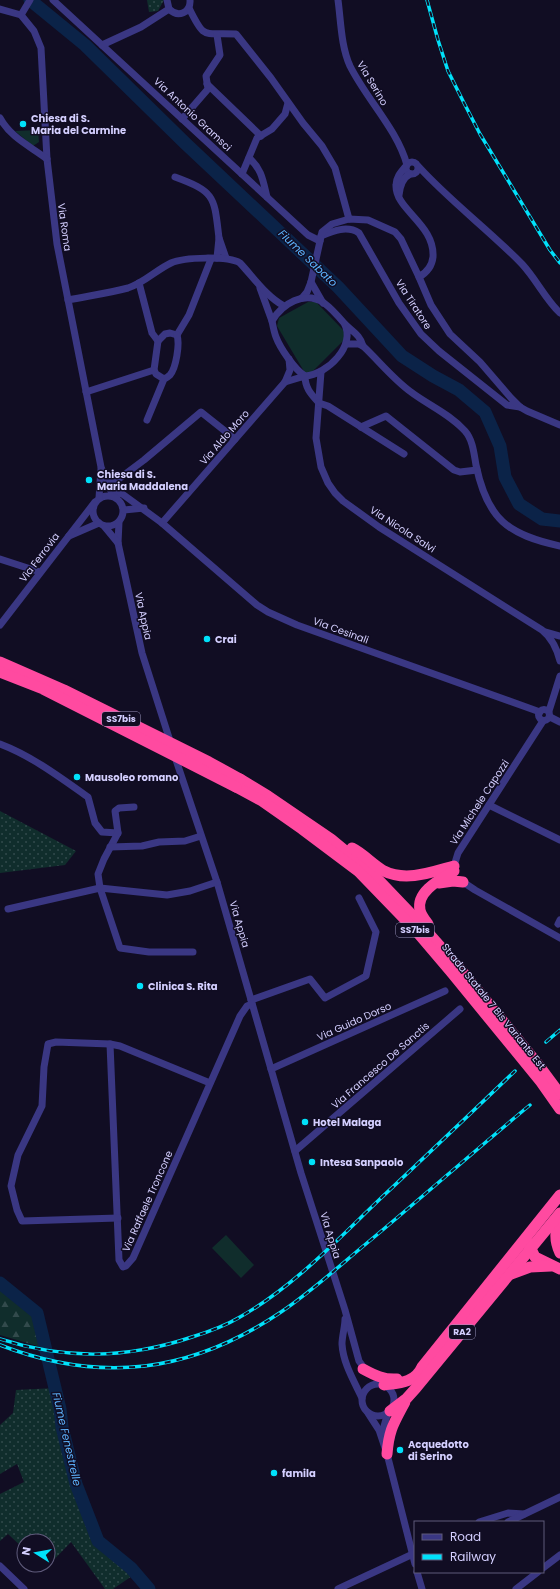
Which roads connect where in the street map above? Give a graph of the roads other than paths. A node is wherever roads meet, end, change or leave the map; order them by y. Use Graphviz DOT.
graph roads {
  1 [pos="53,0"];
  2 [pos="167,0"];
  3 [pos="190,0"];
  4 [pos="338,0"];
  5 [pos="29,2"];
  6 [pos="189,8"];
  7 [pos="0,9"];
  8 [pos="169,9"];
  9 [pos="21,15"];
  10 [pos="217,35"];
  11 [pos="102,45"];
  12 [pos="207,84"];
  13 [pos="288,103"];
  14 [pos="0,118"];
  15 [pos="182,118"];
  16 [pos="261,136"];
  17 [pos="400,147"];
  18 [pos="249,158"];
  19 [pos="47,159"];
  20 [pos="417,165"];
  21 [pos="406,166"];
  22 [pos="242,174"];
  23 [pos="412,174"];
  24 [pos="175,177"];
  25 [pos="436,186"];
  26 [pos="399,195"];
  27 [pos="267,197"];
  28 [pos="349,219"];
  29 [pos="219,238"];
  30 [pos="321,239"];
  31 [pos="214,258"];
  32 [pos="226,258"];
  33 [pos="419,277"];
  34 [pos="258,282"];
  35 [pos="311,282"];
  36 [pos="139,283"];
  37 [pos="302,298"];
  38 [pos="68,300"];
  39 [pos="323,303"];
  40 [pos="284,306"];
  41 [pos="560,313"];
  42 [pos="272,321"];
  43 [pos="344,323"];
  44 [pos="177,335"];
  45 [pos="158,341"];
  46 [pos="347,344"];
  47 [pos="363,346"];
  48 [pos="288,356"];
  49 [pos="154,370"];
  50 [pos="320,372"];
  51 [pos="305,376"];
  52 [pos="164,379"];
  53 [pos="286,382"];
  54 [pos="308,391"];
  55 [pos="86,392"];
  56 [pos="319,403"];
  57 [pos="520,407"];
  58 [pos="147,420"];
  59 [pos="560,425"];
  60 [pos="362,427"];
  61 [pos="235,439"];
  62 [pos="404,454"];
  63 [pos="101,466"];
  64 [pos="477,470"];
  65 [pos="105,478"];
  66 [pos="112,484"];
  67 [pos="121,493"];
  68 [pos="113,496"];
  69 [pos="97,500"];
  70 [pos="144,508"];
  71 [pos="124,510"];
  72 [pos="119,522"];
  73 [pos="162,523"];
  74 [pos="102,524"];
  75 [pos="67,536"];
  76 [pos="118,543"];
  77 [pos="560,546"];
  78 [pos="0,559"];
  79 [pos="40,572"];
  80 [pos="0,626"];
  81 [pos="543,631"];
  82 [pos="560,636"];
  83 [pos="557,642"];
  84 [pos="560,661"];
  85 [pos="0,662"];
  86 [pos="0,672"];
  87 [pos="560,676"];
  88 [pos="540,712"];
  89 [pos="549,714"];
  90 [pos="543,721"];
  91 [pos="560,722"];
  92 [pos="0,744"];
  93 [pos="238,783"];
  94 [pos="489,805"];
  95 [pos="134,807"];
  96 [pos="118,833"];
  97 [pos="201,836"];
  98 [pos="331,839"];
  99 [pos="560,840"];
  100 [pos="110,847"];
  101 [pos="454,869"];
  102 [pos="217,882"];
  103 [pos="463,882"];
  104 [pos="432,885"];
  105 [pos="100,888"];
  106 [pos="359,898"];
  107 [pos="8,909"];
  108 [pos="560,938"];
  109 [pos="441,947"];
  110 [pos="193,952"];
  111 [pos="445,991"];
  112 [pos="252,1002"];
  113 [pos="460,1009"];
  114 [pos="110,1044"];
  115 [pos="271,1069"];
  116 [pos="550,1080"];
  117 [pos="210,1083"];
  118 [pos="560,1089"];
  119 [pos="560,1094"];
  120 [pos="560,1109"];
  121 [pos="295,1151"];
  122 [pos="560,1195"];
  123 [pos="560,1201"];
  124 [pos="560,1214"];
  125 [pos="118,1218"];
  126 [pos="530,1250"];
  127 [pos="560,1253"];
  128 [pos="555,1267"];
  129 [pos="509,1275"];
  130 [pos="345,1310"];
  131 [pos="422,1366"];
  132 [pos="363,1369"];
  133 [pos="383,1385"];
  134 [pos="362,1398"];
  135 [pos="407,1398"];
  136 [pos="389,1411"];
  137 [pos="368,1413"];
  138 [pos="382,1440"];
  139 [pos="387,1454"];
  140 [pos="560,1497"];
  141 [pos="527,1514"];
  142 [pos="482,1521"];
  143 [pos="510,1521"];
  144 [pos="414,1554"];
  145 [pos="560,1555"];
  146 [pos="0,1566"];
  147 [pos="544,1567"];
  148 [pos="418,1573"];
  149 [pos="537,1573"];
  150 [pos="524,1586"];
  151 [pos="24,1589"];
  152 [pos="338,1589"];
  153 [pos="422,1589"];
  154 [pos="516,1589"];
  1 -- 11 [label="street, Via Antonio Gramsci"];
  2 -- 8 [label="street"];
  3 -- 6 [label="street"];
  4 -- 17 [label="street, Via Serino"];
  5 -- 9 [label="street"];
  6 -- 8 [label="street"];
  6 -- 10 [label="street"];
  7 -- 9 [label="street"];
  8 -- 11 [label="street"];
  9 -- 19 [label="street, Via Roma"];
  10 -- 12 [label="street"];
  10 -- 13 [label="street"];
  11 -- 15 [label="street, Via Antonio Gramsci"];
  12 -- 15 [label="street"];
  12 -- 16 [label="street"];
  13 -- 16 [label="street"];
  13 -- 28 [label="street"];
  14 -- 19 [label="street"];
  15 -- 22 [label="street, Via Antonio Gramsci"];
  16 -- 18 [label="street"];
  17 -- 20 [label="street, Via Serino"];
  17 -- 21 [label="street, Via Serino"];
  18 -- 22 [label="street"];
  18 -- 27 [label="street"];
  19 -- 38 [label="street, Via Roma"];
  20 -- 21 [label="street"];
  20 -- 23 [label="street"];
  20 -- 25 [label="street, Via Serino"];
  21 -- 23 [label="street"];
  21 -- 26 [label="street"];
  22 -- 27 [label="street, Via Antonio Gramsci"];
  23 -- 25 [label="street"];
  23 -- 26 [label="street"];
  24 -- 29 [label="street"];
  25 -- 41 [label="street"];
  26 -- 33 [label="street"];
  27 -- 30 [label="street, Via Antonio Gramsci"];
  28 -- 30 [label="street"];
  28 -- 33 [label="street, Via Tiratore"];
  29 -- 31 [label="street"];
  29 -- 32 [label="street"];
  30 -- 35 [label="street"];
  30 -- 57 [label="street, Via Tiratore"];
  31 -- 32 [label="street"];
  31 -- 36 [label="street"];
  31 -- 44 [label="street"];
  32 -- 34 [label="street"];
  33 -- 57 [label="street, Via Tiratore"];
  34 -- 40 [label="street"];
  34 -- 42 [label="street"];
  35 -- 37 [label="street"];
  35 -- 39 [label="street"];
  36 -- 38 [label="street"];
  36 -- 45 [label="street"];
  37 -- 39 [label="street"];
  37 -- 40 [label="street"];
  38 -- 55 [label="street, Via Roma"];
  39 -- 43 [label="street"];
  40 -- 42 [label="street"];
  42 -- 48 [label="street"];
  43 -- 46 [label="street"];
  43 -- 47 [label="street"];
  44 -- 45 [label="street"];
  44 -- 52 [label="street"];
  45 -- 49 [label="street"];
  46 -- 47 [label="street"];
  46 -- 50 [label="street"];
  47 -- 64 [label="street"];
  48 -- 51 [label="street"];
  48 -- 53 [label="street"];
  49 -- 52 [label="street"];
  49 -- 55 [label="street"];
  50 -- 51 [label="street"];
  50 -- 56 [label="street, Via Nicola Salvi"];
  51 -- 53 [label="street"];
  51 -- 54 [label="street"];
  52 -- 58 [label="street"];
  53 -- 54 [label="street"];
  53 -- 61 [label="street, Via Aldo Moro"];
  54 -- 56 [label="street"];
  55 -- 63 [label="street, Via Roma"];
  56 -- 60 [label="street"];
  56 -- 81 [label="street, Via Nicola Salvi"];
  57 -- 59 [label="street, Via Tiratore"];
  60 -- 62 [label="street"];
  60 -- 64 [label="street"];
  61 -- 66 [label="street"];
  61 -- 73 [label="street, Via Aldo Moro"];
  63 -- 65 [label="street, Via Roma"];
  63 -- 69 [label="street, Via Roma"];
  64 -- 77 [label="street"];
  65 -- 66 [label="street"];
  65 -- 68 [label="street, Via Roma"];
  66 -- 67 [label="street"];
  67 -- 68 [label="street"];
  67 -- 70 [label="street, Via Cesinali"];
  68 -- 69 [label="street"];
  68 -- 71 [label="street"];
  69 -- 74 [label="street"];
  69 -- 75 [label="street, Via Ferrovia"];
  70 -- 71 [label="street"];
  70 -- 73 [label="street, Via Cesinali"];
  71 -- 72 [label="street"];
  72 -- 74 [label="street"];
  72 -- 76 [label="street, Via Appia"];
  73 -- 88 [label="street, Via Cesinali"];
  74 -- 75 [label="street"];
  74 -- 76 [label="street, Via Appia"];
  75 -- 79 [label="street, Via Ferrovia"];
  76 -- 97 [label="street, Via Appia"];
  78 -- 79 [label="street"];
  79 -- 80 [label="street, Via Ferrovia"];
  81 -- 82 [label="street"];
  81 -- 83 [label="street"];
  83 -- 84 [label="street"];
  85 -- 93 [label="highway, Strada Statale 7 Bis Variante Est / SS7bis, bridge"];
  86 -- 93 [label="highway, Strada Statale 7 Bis Variante Est / SS7bis, bridge"];
  87 -- 89 [label="street"];
  88 -- 89 [label="street"];
  88 -- 90 [label="street"];
  89 -- 90 [label="street"];
  89 -- 91 [label="street"];
  90 -- 94 [label="street, Via Michele Capozzi"];
  92 -- 96 [label="street"];
  93 -- 98 [label="highway, Strada Statale 7 Bis Variante Est / SS7bis"];
  93 -- 120 [label="highway, Strada Statale 7 Bis Variante Est / SS7bis"];
  94 -- 99 [label="street"];
  94 -- 101 [label="street, Via Michele Capozzi"];
  95 -- 96 [label="street"];
  96 -- 100 [label="street"];
  97 -- 100 [label="street"];
  97 -- 102 [label="street, Via Appia"];
  98 -- 101 [label="highway"];
  98 -- 109 [label="highway, Strada Statale 7 Bis Variante Est / SS7bis"];
  100 -- 105 [label="street"];
  101 -- 103 [label="street"];
  101 -- 104 [label="highway"];
  102 -- 105 [label="street"];
  102 -- 112 [label="street, Via Appia"];
  103 -- 104 [label="highway"];
  103 -- 108 [label="street"];
  104 -- 109 [label="highway"];
  105 -- 107 [label="street"];
  105 -- 110 [label="street"];
  106 -- 112 [label="street"];
  109 -- 116 [label="highway, Strada Statale 7 Bis Variante Est / SS7bis"];
  111 -- 115 [label="street, Via Guido Dorso"];
  112 -- 115 [label="street, Via Appia"];
  112 -- 117 [label="street, Via Raffaele Troncone"];
  113 -- 121 [label="street, Via Francesco De Sanctis"];
  114 -- 117 [label="street"];
  114 -- 125 [label="street, Via Raffaele Troncone"];
  114 -- 125 [label="street"];
  115 -- 121 [label="street, Via Appia"];
  116 -- 118 [label="highway"];
  116 -- 119 [label="highway, Strada Statale 7 Bis Variante Est / SS7bis"];
  117 -- 125 [label="street, Via Raffaele Troncone"];
  121 -- 130 [label="street, Via Appia"];
  122 -- 131 [label="highway, RA2"];
  123 -- 126 [label="highway"];
  124 -- 126 [label="highway, RA2"];
  124 -- 127 [label="highway"];
  126 -- 128 [label="highway"];
  126 -- 129 [label="highway, RA2"];
  128 -- 129 [label="highway"];
  129 -- 135 [label="highway, RA2"];
  130 -- 132 [label="street, Via Appia"];
  130 -- 134 [label="street, Via Appia"];
  131 -- 132 [label="highway"];
  131 -- 133 [label="highway"];
  132 -- 133 [label="street"];
  133 -- 134 [label="street"];
  133 -- 136 [label="street"];
  134 -- 137 [label="street, Via Appia"];
  135 -- 136 [label="highway"];
  135 -- 139 [label="highway"];
  136 -- 137 [label="street"];
  136 -- 138 [label="street"];
  137 -- 138 [label="street, Via Appia"];
  138 -- 139 [label="street, Via Appia"];
  139 -- 144 [label="street, Via Appia"];
  140 -- 141 [label="street"];
  141 -- 142 [label="street"];
  141 -- 143 [label="street"];
  144 -- 152 [label="street"];
  145 -- 147 [label="street"];
  146 -- 151 [label="street"];
  148 -- 153 [label="street"];
  149 -- 150 [label="street"];
  150 -- 154 [label="street"];
}
